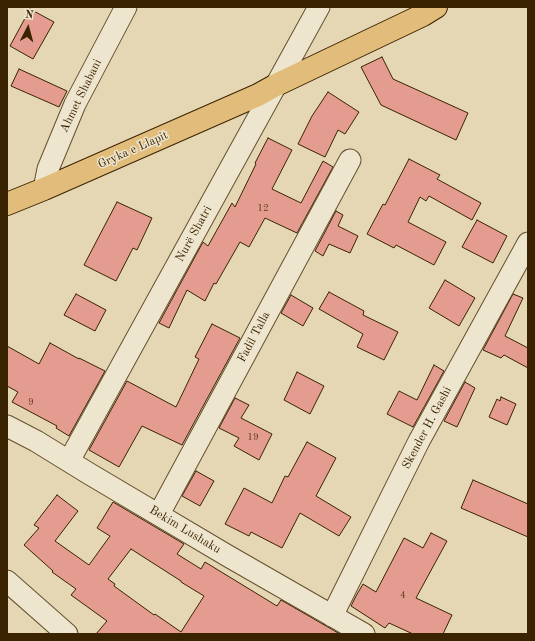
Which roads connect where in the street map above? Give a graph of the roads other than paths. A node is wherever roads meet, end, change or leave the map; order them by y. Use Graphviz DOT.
graph roads {
  1 [pos="126,7"];
  2 [pos="307,7"];
  3 [pos="318,7"];
  4 [pos="428,10"];
  5 [pos="267,90"];
  6 [pos="350,160"];
  7 [pos="44,189"];
  8 [pos="7,204"];
  9 [pos="528,243"];
  10 [pos="7,426"];
  11 [pos="69,461"];
  12 [pos="159,514"];
  13 [pos="7,581"];
  14 [pos="332,616"];
  15 [pos="67,634"];
  16 [pos="364,634"];
  1 -- 7 [label="street, Ahmet Shabani"];
  2 -- 5 [label="street"];
  3 -- 5 [label="street, Nurë Shatri"];
  4 -- 5 [label="main road, Gryka e Llapit"];
  5 -- 7 [label="main road, Gryka e Llapit"];
  5 -- 11 [label="street, Nurë Shatri"];
  6 -- 12 [label="street, Fadil Talla"];
  7 -- 8 [label="main road, Gryka e Llapit"];
  9 -- 14 [label="street, Skender H. Gashi"];
  10 -- 11 [label="street, Bekim Lushaku"];
  11 -- 12 [label="street, Bekim Lushaku"];
  12 -- 14 [label="street, Bekim Lushaku"];
  13 -- 15 [label="street"];
  14 -- 16 [label="street, Bekim Lushaku"];
}
